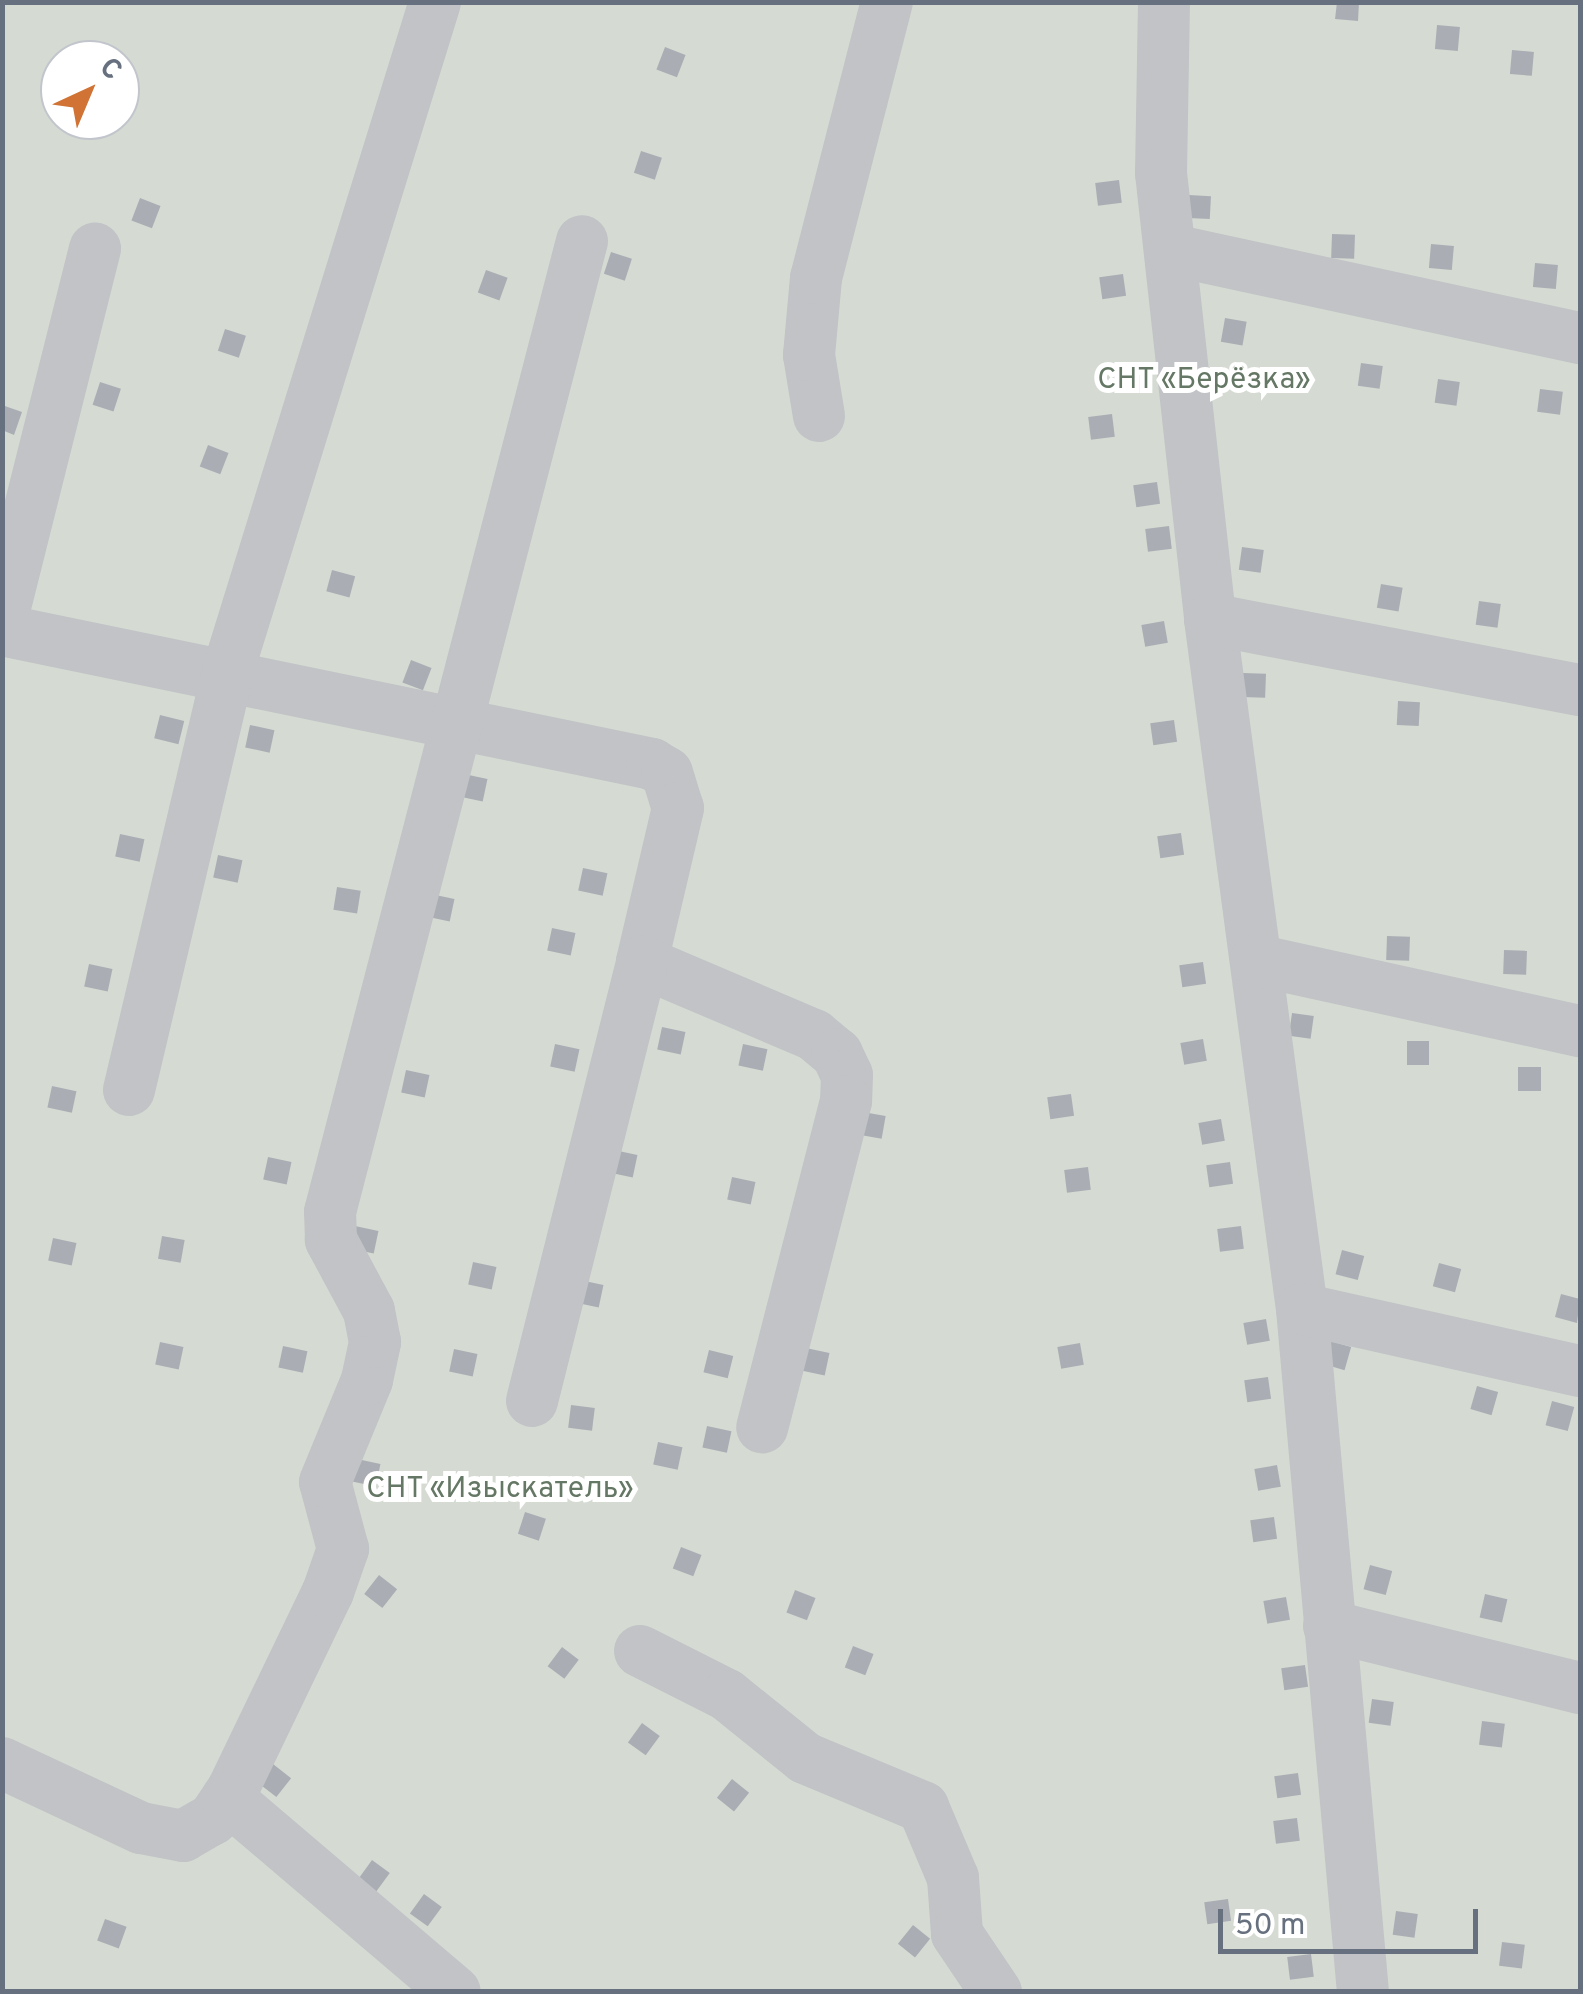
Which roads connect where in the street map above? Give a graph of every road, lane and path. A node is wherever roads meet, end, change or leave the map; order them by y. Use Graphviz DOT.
graph roads {
  1 [pos="435,2"];
  2 [pos="887,2"];
  3 [pos="1164,2"];
  4 [pos="582,240"];
  5 [pos="95,248"];
  6 [pos="1172,250"];
  7 [pos="1580,338"];
  8 [pos="819,416"];
  9 [pos="2,619"];
  10 [pos="1210,619"];
  11 [pos="2,630"];
  12 [pos="228,674"];
  13 [pos="1580,690"];
  14 [pos="460,725"];
  15 [pos="1256,960"];
  16 [pos="642,962"];
  17 [pos="1580,1031"];
  18 [pos="129,1090"];
  19 [pos="1302,1309"];
  20 [pos="1580,1370"];
  21 [pos="532,1401"];
  22 [pos="762,1427"];
  23 [pos="1329,1626"];
  24 [pos="640,1651"];
  25 [pos="1580,1688"];
  26 [pos="2,1763"];
  27 [pos="227,1798"];
  28 [pos="1376,1988"];
  29 [pos="455,1992"];
  30 [pos="996,1992"];
  1 -- 12 [label="street"];
  2 -- 8 [label="street"];
  3 -- 6 [label="street"];
  4 -- 14 [label="street"];
  5 -- 9 [label="street"];
  6 -- 7 [label="street"];
  6 -- 10 [label="street"];
  10 -- 13 [label="street"];
  10 -- 15 [label="street"];
  11 -- 12 [label="street"];
  12 -- 14 [label="street"];
  12 -- 18 [label="street"];
  14 -- 16 [label="street"];
  14 -- 27 [label="street"];
  15 -- 17 [label="street"];
  15 -- 19 [label="street"];
  16 -- 21 [label="street"];
  16 -- 22 [label="street"];
  19 -- 20 [label="street"];
  19 -- 23 [label="street"];
  23 -- 25 [label="street"];
  23 -- 28 [label="street"];
  24 -- 30 [label="street"];
  26 -- 27 [label="street"];
  27 -- 29 [label="street"];
}
